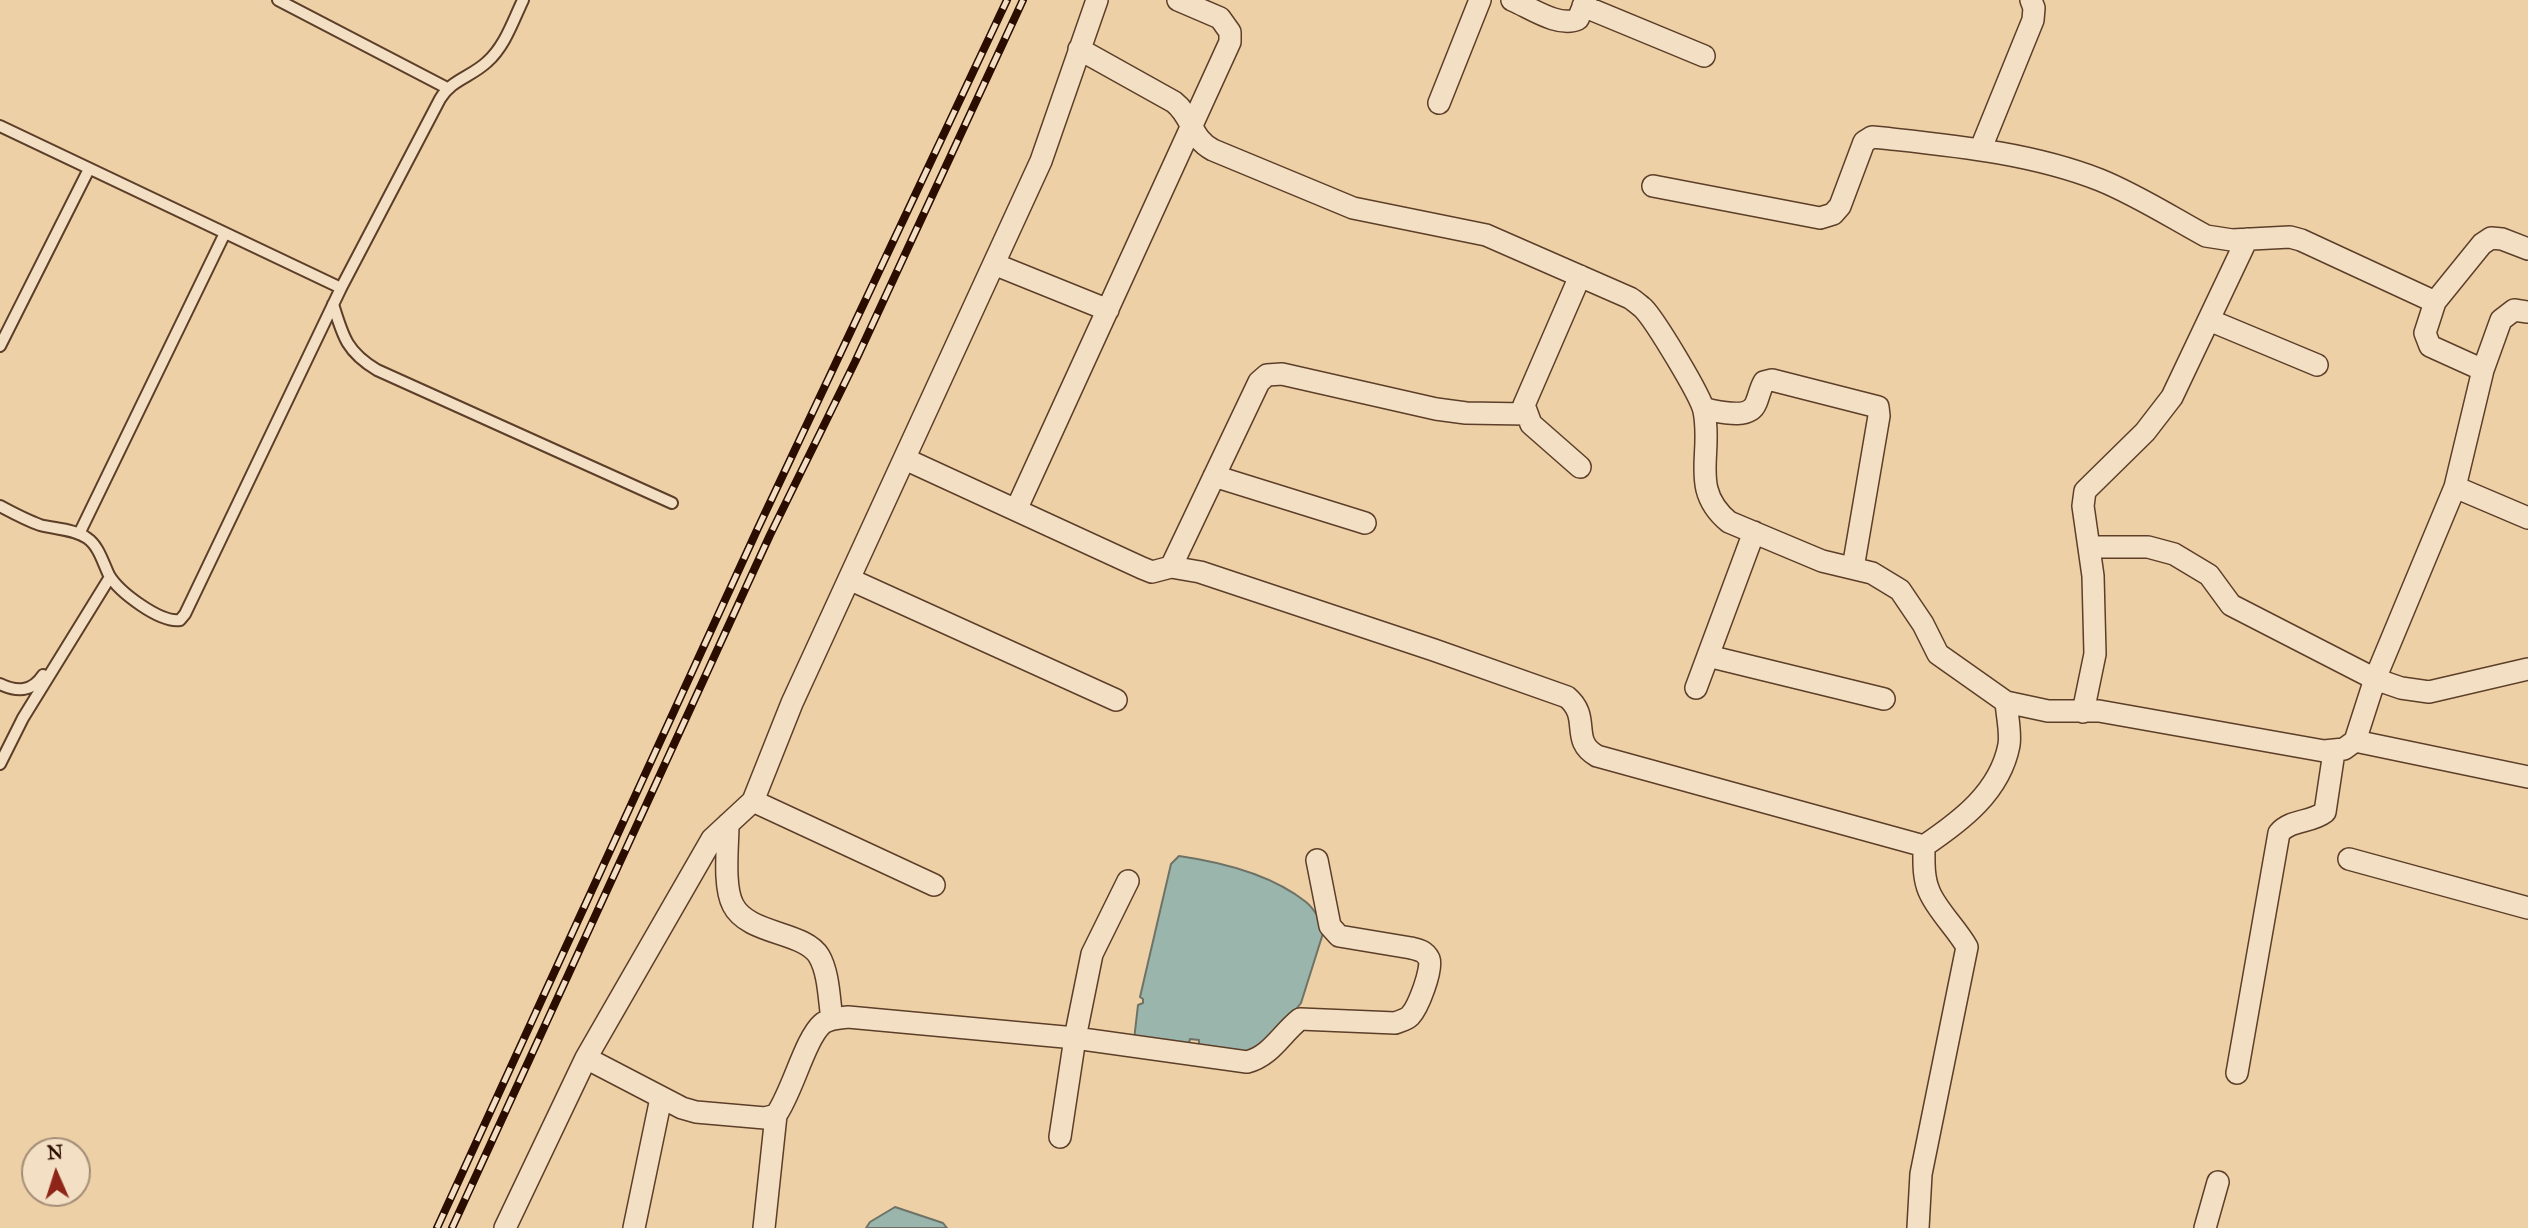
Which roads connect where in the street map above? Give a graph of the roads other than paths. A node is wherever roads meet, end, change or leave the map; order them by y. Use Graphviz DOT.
graph roads {
  1 [pos="278,0"];
  2 [pos="523,0"];
  3 [pos="1097,0"];
  4 [pos="1178,0"];
  5 [pos="1480,0"];
  6 [pos="1512,0"];
  7 [pos="2031,0"];
  8 [pos="1585,3"];
  9 [pos="1079,49"];
  10 [pos="1704,56"];
  11 [pos="447,88"];
  12 [pos="1439,103"];
  13 [pos="0,125"];
  14 [pos="1191,128"];
  15 [pos="1981,148"];
  16 [pos="89,169"];
  17 [pos="1654,186"];
  18 [pos="225,233"];
  19 [pos="2247,239"];
  20 [pos="2528,249"];
  21 [pos="994,264"];
  22 [pos="1580,276"];
  23 [pos="341,288"];
  24 [pos="2435,302"];
  25 [pos="333,304"];
  26 [pos="1108,310"];
  27 [pos="2528,312"];
  28 [pos="2210,320"];
  29 [pos="0,346"];
  30 [pos="2317,365"];
  31 [pos="2483,370"];
  32 [pos="1704,409"];
  33 [pos="1526,414"];
  34 [pos="905,459"];
  35 [pos="1580,467"];
  36 [pos="1214,476"];
  37 [pos="2455,488"];
  38 [pos="672,503"];
  39 [pos="0,506"];
  40 [pos="1016,510"];
  41 [pos="2528,518"];
  42 [pos="1365,523"];
  43 [pos="1754,532"];
  44 [pos="79,534"];
  45 [pos="2089,547"];
  46 [pos="1171,567"];
  47 [pos="1853,568"];
  48 [pos="110,577"];
  49 [pos="849,579"];
  50 [pos="1709,656"];
  51 [pos="2528,669"];
  52 [pos="2375,679"];
  53 [pos="0,684"];
  54 [pos="1696,688"];
  55 [pos="1884,699"];
  56 [pos="1116,700"];
  57 [pos="2006,702"];
  58 [pos="2083,712"];
  59 [pos="2355,741"];
  60 [pos="2334,752"];
  61 [pos="0,764"];
  62 [pos="2528,777"];
  63 [pos="753,801"];
  64 [pos="728,824"];
  65 [pos="1924,846"];
  66 [pos="2349,859"];
  67 [pos="1317,860"];
  68 [pos="1128,881"];
  69 [pos="934,885"];
  70 [pos="2528,908"];
  71 [pos="832,1019"];
  72 [pos="1075,1038"];
  73 [pos="586,1058"];
  74 [pos="2237,1073"];
  75 [pos="661,1098"];
  76 [pos="776,1115"];
  77 [pos="1060,1137"];
  78 [pos="2218,1182"];
  79 [pos="507,1228"];
  80 [pos="634,1228"];
  81 [pos="764,1228"];
  82 [pos="1919,1228"];
  83 [pos="2205,1228"];
  1 -- 11 [label="lane"];
  2 -- 11 [label="lane"];
  3 -- 9 [label="street"];
  4 -- 14 [label="street"];
  5 -- 12 [label="street"];
  6 -- 8 [label="street"];
  7 -- 15 [label="street"];
  8 -- 10 [label="street"];
  9 -- 14 [label="street"];
  9 -- 21 [label="street"];
  11 -- 23 [label="lane"];
  13 -- 16 [label="lane"];
  14 -- 22 [label="street"];
  14 -- 26 [label="street"];
  15 -- 17 [label="street"];
  15 -- 19 [label="street"];
  16 -- 18 [label="lane"];
  16 -- 29 [label="lane"];
  18 -- 23 [label="lane"];
  18 -- 44 [label="lane"];
  19 -- 24 [label="street"];
  19 -- 28 [label="street"];
  20 -- 24 [label="street"];
  21 -- 26 [label="street"];
  21 -- 34 [label="street"];
  22 -- 32 [label="street"];
  22 -- 33 [label="street"];
  23 -- 25 [label="lane"];
  24 -- 31 [label="street"];
  25 -- 38 [label="lane"];
  25 -- 48 [label="lane"];
  26 -- 40 [label="street"];
  27 -- 31 [label="street"];
  28 -- 30 [label="street"];
  28 -- 45 [label="street"];
  31 -- 37 [label="street"];
  32 -- 43 [label="street"];
  32 -- 47 [label="street"];
  33 -- 35 [label="street"];
  33 -- 36 [label="street"];
  34 -- 40 [label="street"];
  34 -- 49 [label="street"];
  36 -- 42 [label="street"];
  36 -- 46 [label="street"];
  37 -- 41 [label="street"];
  37 -- 52 [label="street"];
  39 -- 44 [label="lane"];
  40 -- 46 [label="street"];
  43 -- 47 [label="street"];
  43 -- 50 [label="street"];
  44 -- 48 [label="lane"];
  45 -- 52 [label="street"];
  45 -- 58 [label="street"];
  46 -- 65 [label="street"];
  47 -- 57 [label="street"];
  48 -- 53 [label="lane"];
  48 -- 61 [label="lane"];
  49 -- 56 [label="street"];
  49 -- 63 [label="street"];
  50 -- 54 [label="street"];
  50 -- 55 [label="street"];
  51 -- 52 [label="street"];
  52 -- 59 [label="street"];
  57 -- 58 [label="street"];
  57 -- 65 [label="street"];
  58 -- 60 [label="street"];
  59 -- 60 [label="street"];
  59 -- 62 [label="street"];
  60 -- 74 [label="street"];
  63 -- 64 [label="street"];
  63 -- 69 [label="street"];
  64 -- 71 [label="street"];
  64 -- 73 [label="street"];
  65 -- 82 [label="street"];
  66 -- 70 [label="street"];
  67 -- 72 [label="street"];
  68 -- 72 [label="street"];
  71 -- 72 [label="street"];
  71 -- 76 [label="street"];
  72 -- 77 [label="street"];
  73 -- 75 [label="street"];
  73 -- 79 [label="street"];
  75 -- 76 [label="street"];
  75 -- 80 [label="street"];
  76 -- 81 [label="street"];
  78 -- 83 [label="street"];
}
